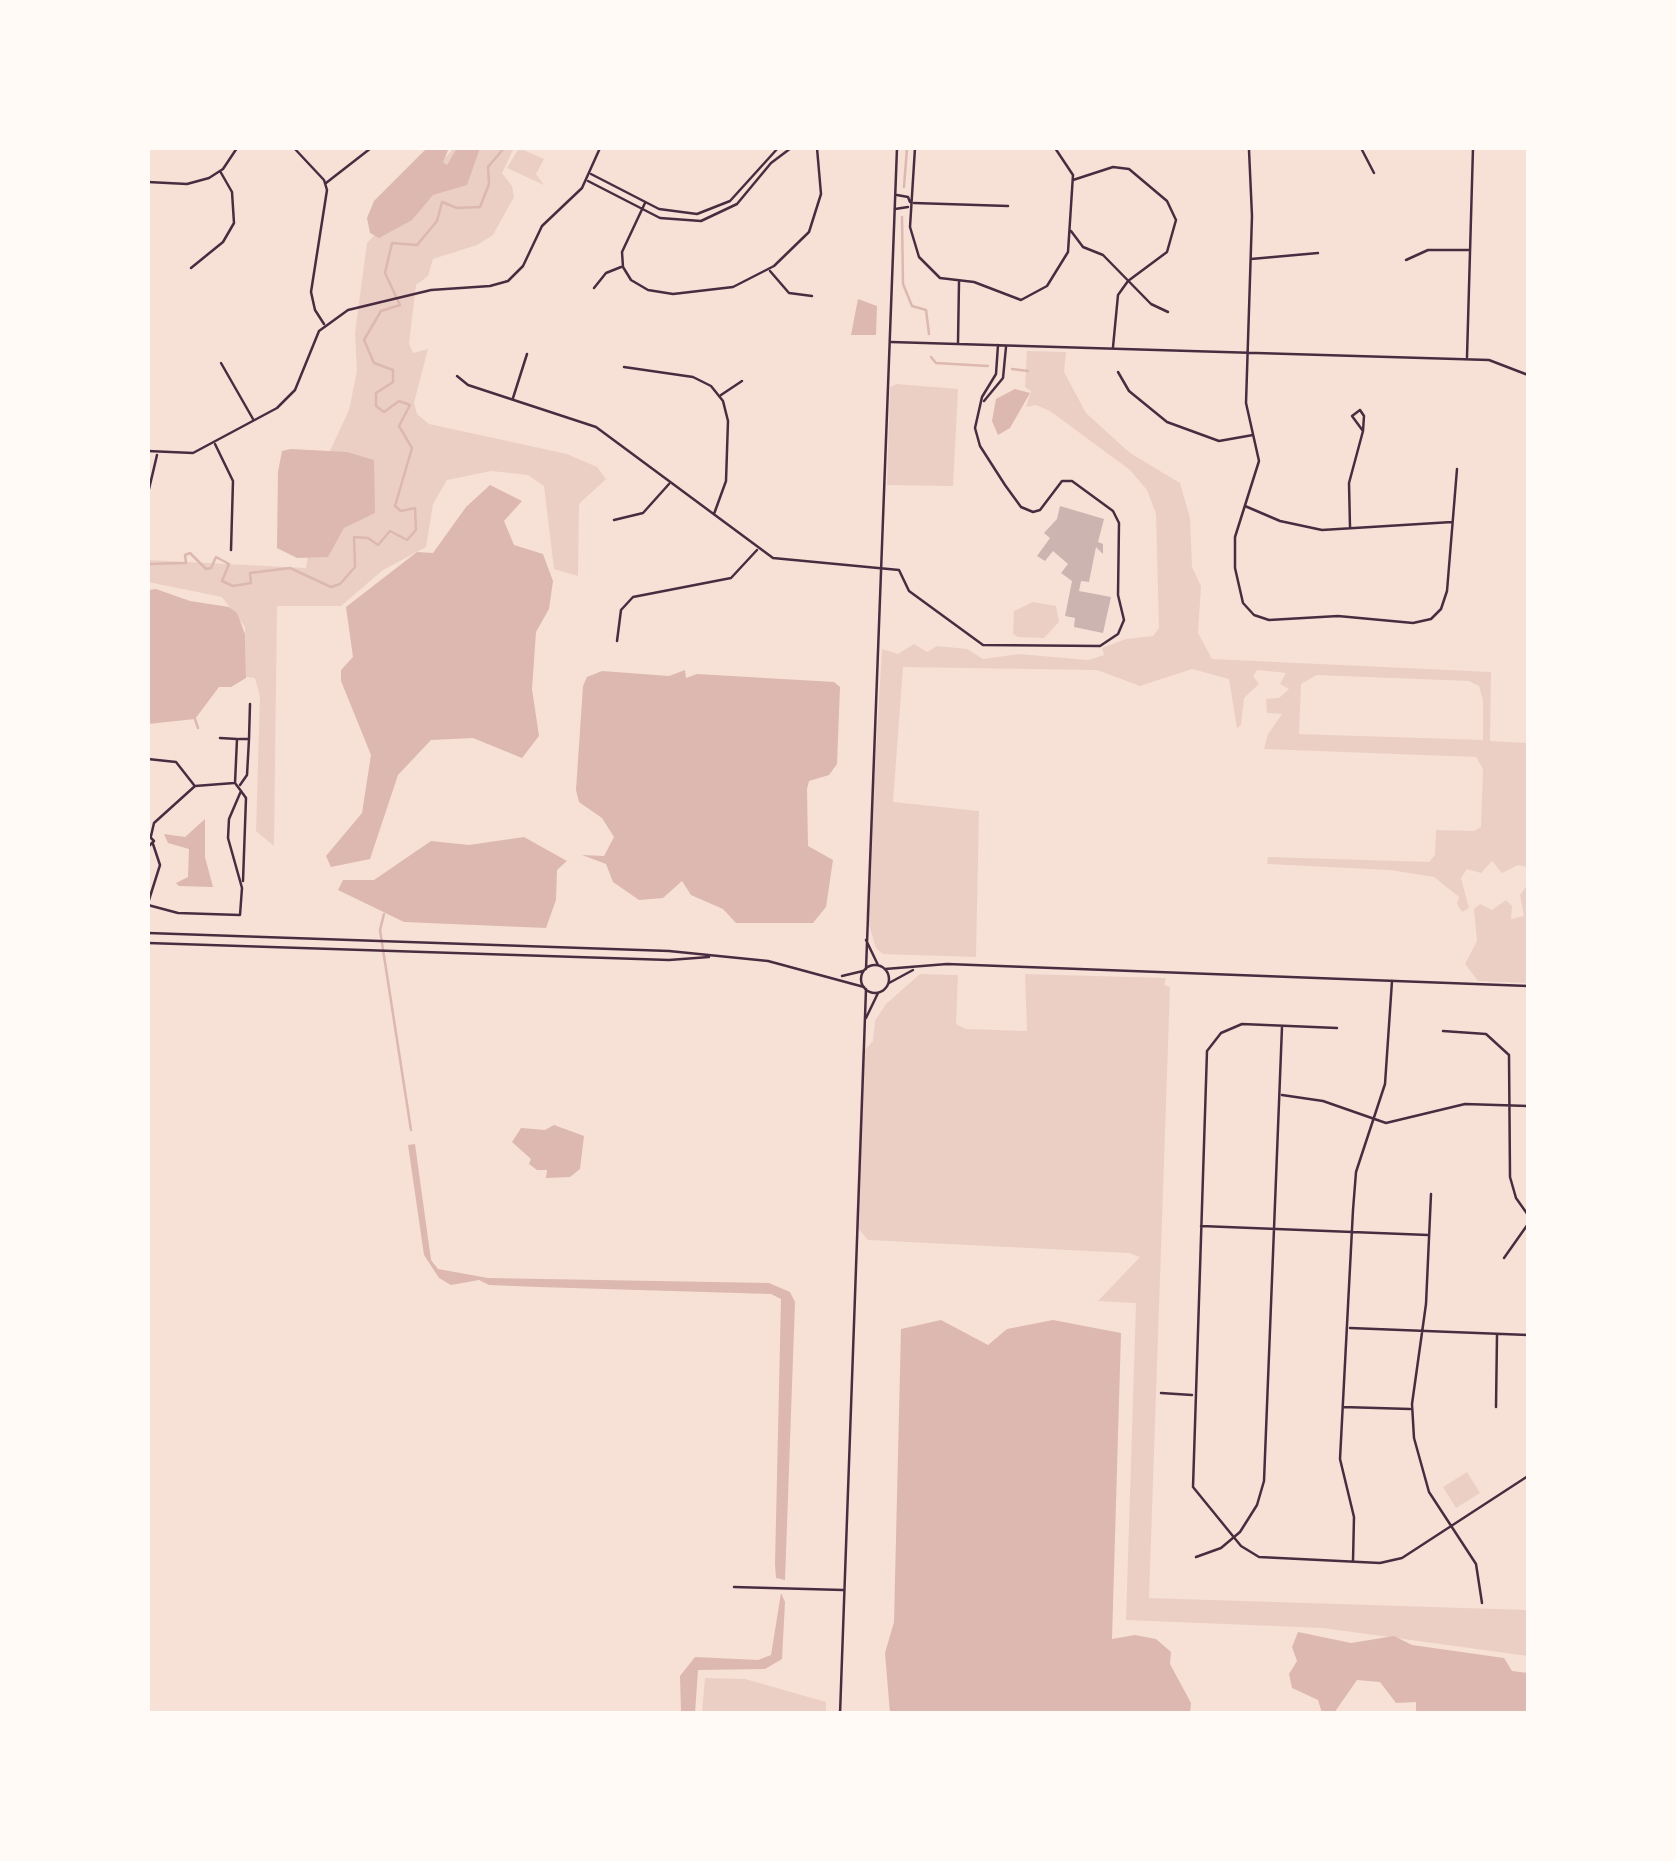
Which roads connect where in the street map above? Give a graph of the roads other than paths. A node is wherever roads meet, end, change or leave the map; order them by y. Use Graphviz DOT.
graph roads {
  1 [pos="237,148"];
  2 [pos="294,148"];
  3 [pos="372,148"];
  4 [pos="600,148"];
  5 [pos="778,148"];
  6 [pos="791,148"];
  7 [pos="817,148"];
  8 [pos="898,148"];
  9 [pos="915,148"];
  10 [pos="1055,148"];
  11 [pos="1213,148"];
  12 [pos="1266,148"];
  13 [pos="1361,148"];
  14 [pos="1473,148"];
  15 [pos="1249,150"];
  16 [pos="220,171"];
  17 [pos="590,173"];
  18 [pos="1374,173"];
  19 [pos="587,180"];
  20 [pos="1073,180"];
  21 [pos="148,182"];
  22 [pos="326,183"];
  23 [pos="896,195"];
  24 [pos="645,203"];
  25 [pos="911,203"];
  26 [pos="1008,206"];
  27 [pos="642,209"];
  28 [pos="895,209"];
  29 [pos="1071,231"];
  30 [pos="1083,246"];
  31 [pos="1470,250"];
  32 [pos="1068,252"];
  33 [pos="1318,253"];
  34 [pos="1251,259"];
  35 [pos="1406,260"];
  36 [pos="623,266"];
  37 [pos="192,268"];
  38 [pos="769,269"];
  39 [pos="1128,281"];
  40 [pos="959,282"];
  41 [pos="594,288"];
  42 [pos="812,296"];
  43 [pos="1168,312"];
  44 [pos="326,325"];
  45 [pos="890,342"];
  46 [pos="958,344"];
  47 [pos="998,346"];
  48 [pos="1006,346"];
  49 [pos="1113,349"];
  50 [pos="1248,353"];
  51 [pos="526,354"];
  52 [pos="1467,359"];
  53 [pos="222,362"];
  54 [pos="624,367"];
  55 [pos="1118,372"];
  56 [pos="1528,375"];
  57 [pos="456,376"];
  58 [pos="742,381"];
  59 [pos="720,396"];
  60 [pos="512,399"];
  61 [pos="982,402"];
  62 [pos="254,420"];
  63 [pos="1363,431"];
  64 [pos="1254,435"];
  65 [pos="214,443"];
  66 [pos="148,451"];
  67 [pos="158,454"];
  68 [pos="1456,469"];
  69 [pos="670,482"];
  70 [pos="149,489"];
  71 [pos="1244,506"];
  72 [pos="713,515"];
  73 [pos="614,520"];
  74 [pos="1454,522"];
  75 [pos="1350,528"];
  76 [pos="758,549"];
  77 [pos="231,550"];
  78 [pos="880,567"];
  79 [pos="618,641"];
  80 [pos="250,704"];
  81 [pos="220,738"];
  82 [pos="237,739"];
  83 [pos="249,739"];
  84 [pos="148,759"];
  85 [pos="195,786"];
  86 [pos="238,787"];
  87 [pos="148,817"];
  88 [pos="154,823"];
  89 [pos="149,836"];
  90 [pos="153,844"];
  91 [pos="148,847"];
  92 [pos="242,888"];
  93 [pos="148,904"];
  94 [pos="148,932"];
  95 [pos="866,939"];
  96 [pos="148,943"];
  97 [pos="710,957"];
  98 [pos="882,968"];
  99 [pos="914,969"];
  100 [pos="865,970"];
  101 [pos="838,978"];
  102 [pos="1392,981"];
  103 [pos="888,984"];
  104 [pos="1528,986"];
  105 [pos="865,988"];
  106 [pos="880,992"];
  107 [pos="864,1024"];
  108 [pos="1282,1025"];
  109 [pos="1337,1028"];
  110 [pos="1443,1031"];
  111 [pos="1280,1095"];
  112 [pos="1512,1106"];
  113 [pos="1528,1106"];
  114 [pos="1373,1120"];
  115 [pos="1432,1194"];
  116 [pos="1528,1214"];
  117 [pos="1528,1224"];
  118 [pos="1199,1226"];
  119 [pos="1276,1229"];
  120 [pos="1352,1232"];
  121 [pos="1428,1235"];
  122 [pos="1504,1258"];
  123 [pos="1347,1328"];
  124 [pos="1423,1331"];
  125 [pos="1497,1333"];
  126 [pos="1528,1334"];
  127 [pos="1161,1394"];
  128 [pos="1193,1395"];
  129 [pos="1342,1407"];
  130 [pos="1496,1407"];
  131 [pos="1412,1410"];
  132 [pos="1528,1476"];
  133 [pos="1452,1528"];
  134 [pos="1234,1538"];
  135 [pos="1196,1557"];
  136 [pos="1353,1562"];
  137 [pos="734,1587"];
  138 [pos="843,1590"];
  139 [pos="1482,1603"];
  140 [pos="840,1714"];
  1 -- 16 [label="street"];
  2 -- 22 [label="street"];
  3 -- 22 [label="street"];
  4 -- 17 [label="street"];
  5 -- 24 [label="street"];
  6 -- 27 [label="street"];
  7 -- 38 [label="street"];
  8 -- 23 [label="street"];
  9 -- 25 [label="street"];
  10 -- 20 [label="street"];
  11 -- 15 [label="street"];
  12 -- 15 [label="street"];
  13 -- 18 [label="street"];
  14 -- 31 [label="street"];
  15 -- 34 [label="street"];
  16 -- 21 [label="street"];
  16 -- 37 [label="street"];
  17 -- 19 [label="street"];
  17 -- 24 [label="street"];
  19 -- 27 [label="street"];
  19 -- 44 [label="street"];
  20 -- 29 [label="street"];
  20 -- 39 [label="street"];
  22 -- 44 [label="street"];
  23 -- 25 [label="street"];
  23 -- 28 [label="street"];
  24 -- 27 [label="street"];
  25 -- 26 [label="street"];
  25 -- 28 [label="street"];
  25 -- 40 [label="street"];
  27 -- 36 [label="street"];
  28 -- 45 [label="street"];
  29 -- 30 [label="street"];
  29 -- 32 [label="street"];
  30 -- 32 [label="street"];
  30 -- 39 [label="street"];
  31 -- 35 [label="street"];
  31 -- 52 [label="street"];
  32 -- 40 [label="street"];
  33 -- 34 [label="street"];
  34 -- 50 [label="street"];
  36 -- 38 [label="street"];
  36 -- 41 [label="street"];
  38 -- 42 [label="street"];
  39 -- 43 [label="street"];
  39 -- 49 [label="street"];
  40 -- 46 [label="street"];
  44 -- 62 [label="street"];
  45 -- 46 [label="street"];
  45 -- 78 [label="street"];
  46 -- 47 [label="street"];
  47 -- 48 [label="street"];
  47 -- 61 [label="street"];
  48 -- 49 [label="street"];
  48 -- 61 [label="street"];
  49 -- 50 [label="street"];
  50 -- 52 [label="street"];
  50 -- 64 [label="street"];
  51 -- 60 [label="street"];
  52 -- 56 [label="street"];
  53 -- 62 [label="street"];
  54 -- 59 [label="street"];
  55 -- 64 [label="street"];
  57 -- 60 [label="street"];
  58 -- 59 [label="street"];
  59 -- 72 [label="street"];
  60 -- 69 [label="street"];
  61 -- 78 [label="street"];
  62 -- 65 [label="street"];
  63 -- 75 [label="street"];
  64 -- 71 [label="street"];
  65 -- 67 [label="street"];
  65 -- 77 [label="street"];
  66 -- 67 [label="street"];
  67 -- 70 [label="street"];
  68 -- 74 [label="street"];
  69 -- 72 [label="street"];
  69 -- 73 [label="street"];
  71 -- 74 [label="street"];
  71 -- 75 [label="street"];
  72 -- 76 [label="street"];
  74 -- 75 [label="street"];
  76 -- 78 [label="street"];
  76 -- 79 [label="street"];
  78 -- 95 [label="street"];
  80 -- 83 [label="street"];
  81 -- 82 [label="street"];
  82 -- 83 [label="street"];
  82 -- 86 [label="street"];
  83 -- 86 [label="street"];
  84 -- 85 [label="street"];
  85 -- 86 [label="street"];
  85 -- 88 [label="street"];
  86 -- 92 [label="street"];
  86 -- 92 [label="street"];
  87 -- 88 [label="street"];
  88 -- 89 [label="street"];
  89 -- 90 [label="street"];
  90 -- 91 [label="street"];
  90 -- 93 [label="street"];
  92 -- 93 [label="street"];
  94 -- 97 [label="street"];
  95 -- 98 [label="street"];
  95 -- 100 [label="street"];
  96 -- 97 [label="street"];
  97 -- 101 [label="street"];
  98 -- 99 [label="street"];
  98 -- 100 [label="street"];
  98 -- 103 [label="street"];
  99 -- 102 [label="street"];
  99 -- 103 [label="street"];
  100 -- 101 [label="street"];
  100 -- 105 [label="street"];
  101 -- 105 [label="street"];
  102 -- 104 [label="street"];
  102 -- 114 [label="street"];
  103 -- 106 [label="street"];
  105 -- 106 [label="street"];
  105 -- 107 [label="street"];
  106 -- 107 [label="street"];
  107 -- 138 [label="street"];
  108 -- 109 [label="street"];
  108 -- 111 [label="street"];
  108 -- 118 [label="street"];
  110 -- 112 [label="street"];
  111 -- 114 [label="street"];
  111 -- 119 [label="street"];
  112 -- 113 [label="street"];
  112 -- 114 [label="street"];
  112 -- 116 [label="street"];
  114 -- 120 [label="street"];
  115 -- 121 [label="street"];
  117 -- 122 [label="street"];
  118 -- 119 [label="street"];
  118 -- 128 [label="street"];
  119 -- 120 [label="street"];
  119 -- 134 [label="street"];
  120 -- 121 [label="street"];
  120 -- 123 [label="street"];
  121 -- 124 [label="street"];
  123 -- 124 [label="street"];
  123 -- 129 [label="street"];
  124 -- 125 [label="street"];
  124 -- 131 [label="street"];
  125 -- 126 [label="street"];
  125 -- 130 [label="street"];
  127 -- 128 [label="street"];
  128 -- 134 [label="street"];
  129 -- 131 [label="street"];
  129 -- 136 [label="street"];
  131 -- 133 [label="street"];
  132 -- 133 [label="street"];
  133 -- 136 [label="street"];
  133 -- 139 [label="street"];
  134 -- 135 [label="street"];
  134 -- 136 [label="street"];
  137 -- 138 [label="street"];
  138 -- 140 [label="street"];
}
